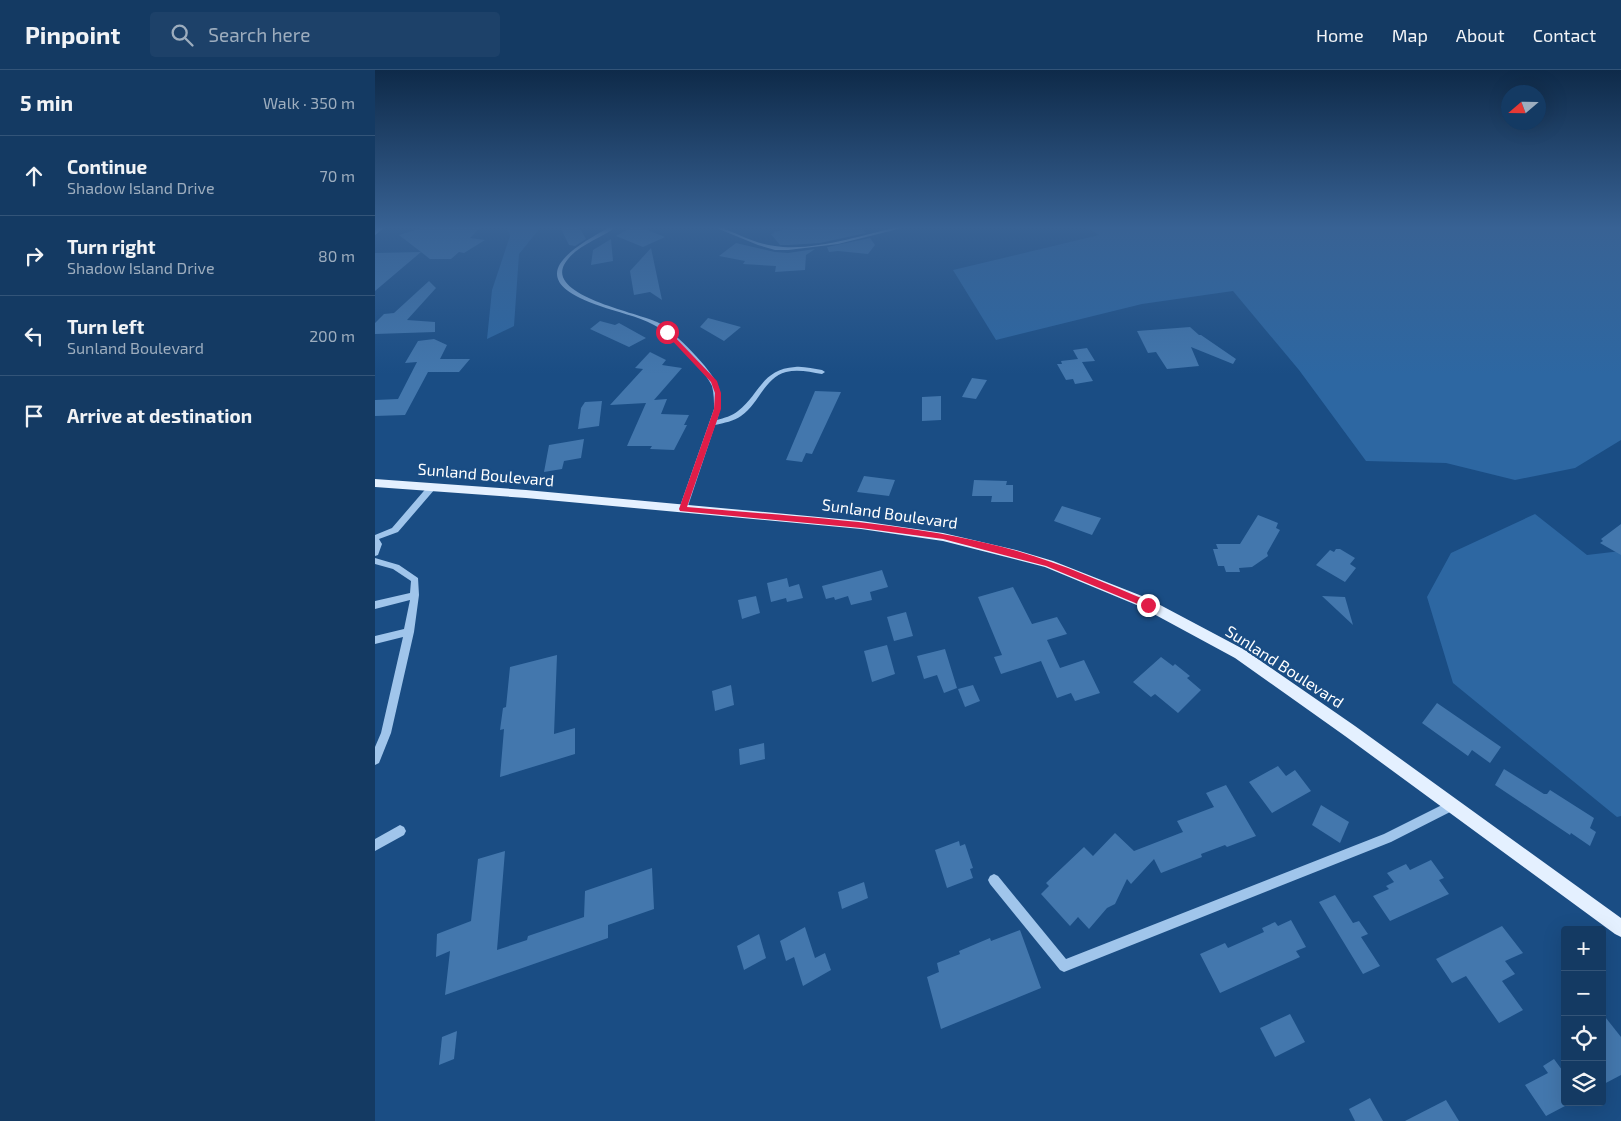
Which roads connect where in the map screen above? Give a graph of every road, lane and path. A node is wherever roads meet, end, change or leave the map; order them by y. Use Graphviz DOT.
graph roads {
  1 [pos="560,276"];
  2 [pos="823,372"];
  3 [pos="712,423"];
  4 [pos="375,483"];
  5 [pos="432,487"];
  6 [pos="683,509"];
  7 [pos="375,539"];
  8 [pos="375,553"];
  9 [pos="375,561"];
  10 [pos="415,595"];
  11 [pos="375,605"];
  12 [pos="409,632"];
  13 [pos="375,640"];
  14 [pos="375,760"];
  15 [pos="1452,805"];
  16 [pos="400,831"];
  17 [pos="375,845"];
  18 [pos="994,880"];
  19 [pos="1621,928"];
  1 -- 3 [label="street"];
  2 -- 3 [label="street"];
  3 -- 6 [label="street"];
  4 -- 5 [label="main road, Sunland Boulevard"];
  5 -- 6 [label="main road, Sunland Boulevard"];
  5 -- 7 [label="street"];
  6 -- 15 [label="main road, Sunland Boulevard"];
  7 -- 8 [label="street"];
  9 -- 10 [label="street"];
  10 -- 11 [label="street"];
  10 -- 12 [label="street"];
  12 -- 13 [label="street"];
  12 -- 14 [label="street"];
  15 -- 18 [label="street"];
  15 -- 19 [label="main road, Sunland Boulevard"];
  16 -- 17 [label="street"];
}
